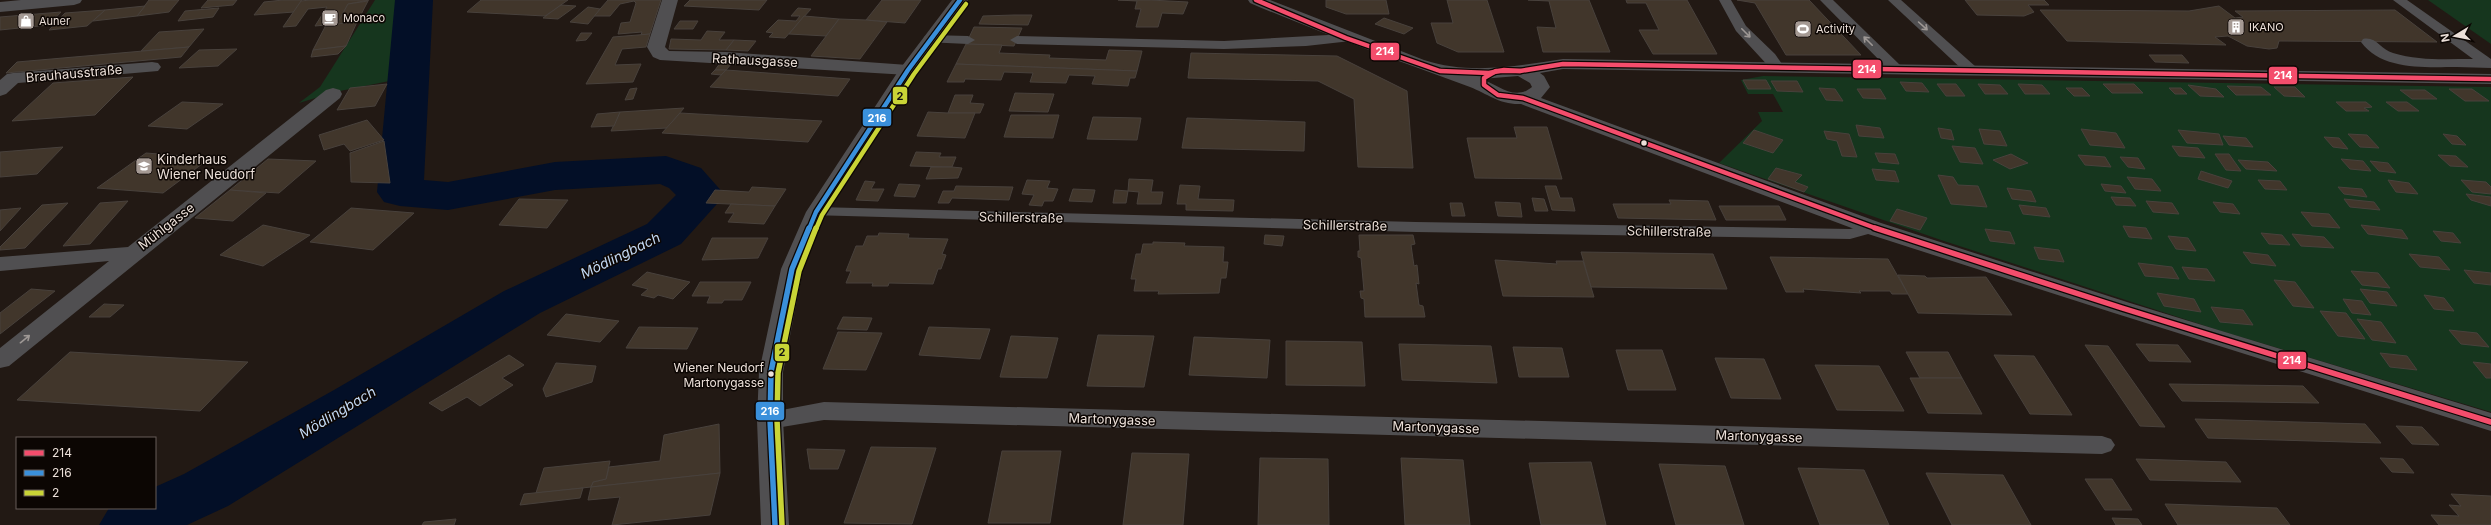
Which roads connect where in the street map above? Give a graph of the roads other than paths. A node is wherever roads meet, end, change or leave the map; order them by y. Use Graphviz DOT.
graph roads {
  1 [pos="74,0"];
  2 [pos="670,0"];
  3 [pos="960,0"];
  4 [pos="1256,0"];
  5 [pos="1725,0"];
  6 [pos="1826,0"];
  7 [pos="1894,0"];
  8 [pos="2399,0"];
  9 [pos="0,7"];
  10 [pos="1346,38"];
  11 [pos="930,40"];
  12 [pos="968,40"];
  13 [pos="1016,40"];
  14 [pos="2368,42"];
  15 [pos="1563,64"];
  16 [pos="152,67"];
  17 [pos="1777,67"];
  18 [pos="1896,69"];
  19 [pos="2490,69"];
  20 [pos="908,70"];
  21 [pos="1971,70"];
  22 [pos="1520,71"];
  23 [pos="1487,79"];
  24 [pos="0,90"];
  25 [pos="1532,91"];
  26 [pos="333,94"];
  27 [pos="816,212"];
  28 [pos="1873,228"];
  29 [pos="132,253"];
  30 [pos="0,264"];
  31 [pos="0,360"];
  32 [pos="770,420"];
  33 [pos="2491,422"];
  34 [pos="2102,445"];
  35 [pos="775,525"];
  1 -- 9 [label="street"];
  2 -- 20 [label="street, Rathausgasse"];
  3 -- 11 [label="street"];
  4 -- 10 [label="street"];
  5 -- 17 [label="lane, one-way"];
  18 -- 6 [label="lane, one-way"];
  7 -- 21 [label="lane, one-way"];
  8 -- 19 [label="lane"];
  10 -- 13 [label="lane"];
  10 -- 23 [label="street"];
  11 -- 12 [label="lane"];
  11 -- 20 [label="street"];
  14 -- 19 [label="lane"];
  15 -- 17 [label="street"];
  15 -- 22 [label="street"];
  15 -- 25 [label="street"];
  16 -- 24 [label="street, Brauhausstraße"];
  17 -- 18 [label="street"];
  18 -- 21 [label="street"];
  19 -- 21 [label="street"];
  20 -- 27 [label="street"];
  22 -- 23 [label="street"];
  22 -- 25 [label="street"];
  23 -- 25 [label="street"];
  25 -- 28 [label="street"];
  26 -- 29 [label="street, Mühlgasse"];
  27 -- 28 [label="lane, Schillerstraße"];
  27 -- 32 [label="street"];
  28 -- 33 [label="street"];
  29 -- 30 [label="street"];
  31 -- 29 [label="street, Mühlgasse, one-way"];
  32 -- 34 [label="street, Martonygasse"];
  32 -- 35 [label="street"];
}
